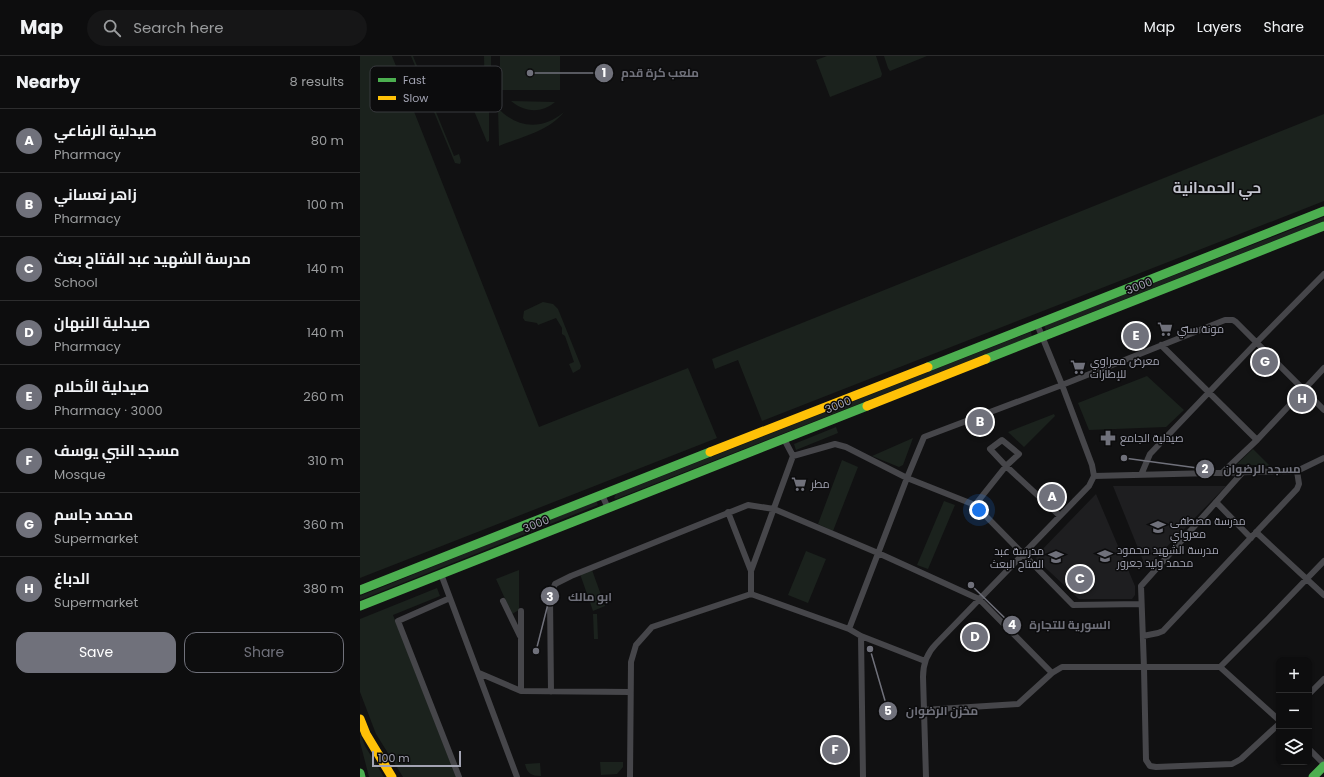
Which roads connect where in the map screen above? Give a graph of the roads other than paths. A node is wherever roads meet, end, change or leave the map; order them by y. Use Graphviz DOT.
graph roads {
  1 [pos="1324,211"];
  2 [pos="1324,226"];
  3 [pos="1324,274"];
  4 [pos="1037,324"];
  5 [pos="1043,337"];
  6 [pos="1256,343"];
  7 [pos="1161,345"];
  8 [pos="1324,368"];
  9 [pos="1062,385"];
  10 [pos="1303,390"];
  11 [pos="1209,392"];
  12 [pos="1324,410"];
  13 [pos="784,439"];
  14 [pos="1257,440"];
  15 [pos="793,456"];
  16 [pos="1324,458"];
  17 [pos="1006,466"];
  18 [pos="1297,471"];
  19 [pos="1222,473"];
  20 [pos="1242,473"];
  21 [pos="1141,475"];
  22 [pos="1094,476"];
  23 [pos="907,478"];
  24 [pos="602,495"];
  25 [pos="1216,502"];
  26 [pos="975,505"];
  27 [pos="608,508"];
  28 [pos="774,509"];
  29 [pos="728,512"];
  30 [pos="1060,516"];
  31 [pos="1256,532"];
  32 [pos="1251,538"];
  33 [pos="878,553"];
  34 [pos="1023,554"];
  35 [pos="1324,561"];
  36 [pos="751,571"];
  37 [pos="441,574"];
  38 [pos="1307,578"];
  39 [pos="360,590"];
  40 [pos="751,594"];
  41 [pos="1324,595"];
  42 [pos="450,598"];
  43 [pos="979,599"];
  44 [pos="503,601"];
  45 [pos="1141,604"];
  46 [pos="360,606"];
  47 [pos="521,610"];
  48 [pos="849,629"];
  49 [pos="861,636"];
  50 [pos="1143,636"];
  51 [pos="521,638"];
  52 [pos="925,661"];
  53 [pos="1220,667"];
  54 [pos="1144,668"];
  55 [pos="1052,673"];
  56 [pos="479,674"];
  57 [pos="1324,679"];
  58 [pos="521,692"];
  59 [pos="551,692"];
  60 [pos="630,692"];
  61 [pos="1310,693"];
  62 [pos="923,710"];
  63 [pos="1276,717"];
  64 [pos="360,719"];
  65 [pos="1276,727"];
  66 [pos="1312,752"];
  67 [pos="1324,765"];
  68 [pos="360,773"];
  69 [pos="361,777"];
  70 [pos="392,777"];
  71 [pos="459,777"];
  72 [pos="516,777"];
  73 [pos="630,777"];
  74 [pos="863,777"];
  75 [pos="926,777"];
  76 [pos="1312,777"];
  1 -- 4 [label="street, 3000"];
  2 -- 5 [label="street, 3000"];
  3 -- 6 [label="street"];
  4 -- 5 [label="street"];
  4 -- 24 [label="street, 3000"];
  5 -- 9 [label="street"];
  5 -- 13 [label="street, 3000"];
  6 -- 7 [label="street"];
  6 -- 10 [label="street"];
  6 -- 11 [label="street"];
  7 -- 9 [label="street"];
  7 -- 11 [label="street"];
  8 -- 10 [label="street"];
  9 -- 22 [label="street"];
  9 -- 23 [label="street"];
  10 -- 12 [label="street"];
  10 -- 14 [label="street"];
  11 -- 14 [label="street"];
  11 -- 21 [label="street"];
  13 -- 15 [label="street"];
  13 -- 27 [label="street, 3000"];
  14 -- 19 [label="street"];
  15 -- 23 [label="street"];
  15 -- 28 [label="street"];
  16 -- 18 [label="street"];
  17 -- 17 [label="street"];
  17 -- 26 [label="street"];
  17 -- 30 [label="street"];
  18 -- 20 [label="street"];
  18 -- 31 [label="street"];
  19 -- 20 [label="street"];
  19 -- 21 [label="street"];
  20 -- 25 [label="street"];
  21 -- 22 [label="street"];
  22 -- 30 [label="street"];
  23 -- 26 [label="street"];
  23 -- 33 [label="street"];
  24 -- 27 [label="street"];
  24 -- 39 [label="street, 3000"];
  25 -- 32 [label="street"];
  25 -- 45 [label="street"];
  26 -- 34 [label="street"];
  27 -- 37 [label="street, 3000"];
  28 -- 29 [label="street"];
  28 -- 33 [label="street"];
  28 -- 36 [label="street"];
  29 -- 36 [label="street"];
  29 -- 59 [label="street"];
  30 -- 34 [label="street"];
  31 -- 32 [label="street"];
  31 -- 38 [label="street"];
  32 -- 50 [label="street"];
  33 -- 43 [label="street"];
  33 -- 48 [label="street"];
  34 -- 43 [label="street"];
  34 -- 45 [label="street"];
  35 -- 38 [label="street"];
  36 -- 40 [label="street"];
  37 -- 42 [label="street"];
  37 -- 46 [label="street, 3000"];
  38 -- 41 [label="street"];
  38 -- 53 [label="street"];
  40 -- 48 [label="street"];
  40 -- 60 [label="street"];
  42 -- 56 [label="street"];
  42 -- 71 [label="street"];
  43 -- 52 [label="street"];
  43 -- 55 [label="street"];
  44 -- 51 [label="street"];
  45 -- 50 [label="street"];
  47 -- 51 [label="street"];
  48 -- 49 [label="street"];
  49 -- 52 [label="street"];
  49 -- 74 [label="street"];
  50 -- 54 [label="street"];
  51 -- 58 [label="street"];
  52 -- 62 [label="street"];
  53 -- 54 [label="street"];
  53 -- 63 [label="street"];
  54 -- 55 [label="street"];
  54 -- 65 [label="street"];
  55 -- 62 [label="street"];
  56 -- 58 [label="street"];
  56 -- 72 [label="street"];
  57 -- 61 [label="street"];
  58 -- 59 [label="street"];
  59 -- 60 [label="street"];
  60 -- 73 [label="street"];
  62 -- 75 [label="street"];
  64 -- 70 [label="street"];
  66 -- 67 [label="street"];
  67 -- 76 [label="street"];
  68 -- 69 [label="street"];
}
